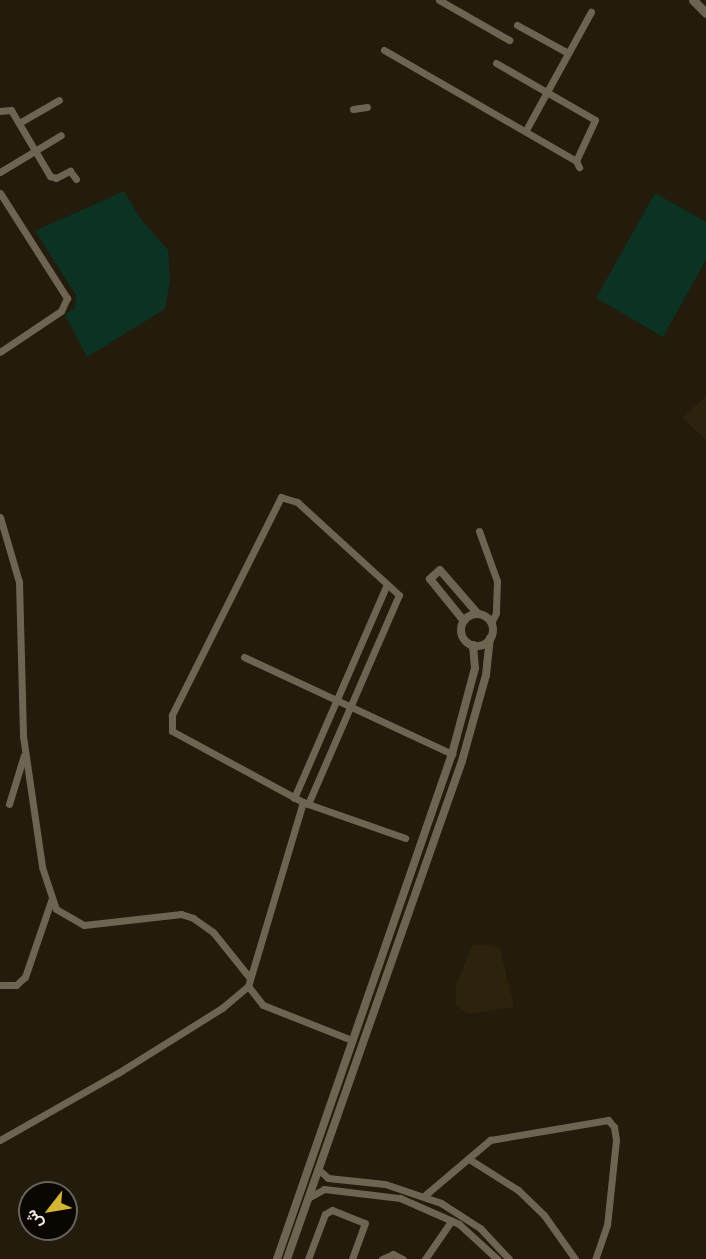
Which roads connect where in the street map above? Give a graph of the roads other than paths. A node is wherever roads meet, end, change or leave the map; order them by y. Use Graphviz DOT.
graph roads {
  1 [pos="439,0"];
  2 [pos="693,0"];
  3 [pos="591,12"];
  4 [pos="706,13"];
  5 [pos="517,25"];
  6 [pos="509,40"];
  7 [pos="384,50"];
  8 [pos="568,53"];
  9 [pos="496,63"];
  10 [pos="547,92"];
  11 [pos="59,100"];
  12 [pos="367,106"];
  13 [pos="353,109"];
  14 [pos="0,111"];
  15 [pos="19,123"];
  16 [pos="526,130"];
  17 [pos="61,135"];
  18 [pos="35,150"];
  19 [pos="0,172"];
  20 [pos="76,179"];
  21 [pos="0,193"];
  22 [pos="0,352"];
  23 [pos="0,517"];
  24 [pos="479,531"];
  25 [pos="387,584"];
  26 [pos="478,614"];
  27 [pos="464,621"];
  28 [pos="491,623"];
  29 [pos="490,638"];
  30 [pos="473,645"];
  31 [pos="244,657"];
  32 [pos="337,700"];
  33 [pos="350,706"];
  34 [pos="25,751"];
  35 [pos="452,754"];
  36 [pos="294,798"];
  37 [pos="305,803"];
  38 [pos="9,804"];
  39 [pos="405,838"];
  40 [pos="52,898"];
  41 [pos="249,977"];
  42 [pos="0,985"];
  43 [pos="248,986"];
  44 [pos="352,1040"];
  45 [pos="0,1140"];
  46 [pos="469,1159"];
  47 [pos="318,1169"];
  48 [pos="424,1196"];
  49 [pos="308,1198"];
  50 [pos="452,1220"];
  51 [pos="277,1259"];
  52 [pos="287,1259"];
  53 [pos="308,1259"];
  54 [pos="352,1259"];
  55 [pos="382,1259"];
  56 [pos="403,1259"];
  57 [pos="425,1259"];
  58 [pos="497,1259"];
  59 [pos="509,1259"];
  60 [pos="575,1259"];
  61 [pos="595,1259"];
  1 -- 6 [label="street"];
  2 -- 4 [label="main road"];
  3 -- 8 [label="street"];
  5 -- 8 [label="street"];
  7 -- 16 [label="street"];
  8 -- 10 [label="street"];
  9 -- 10 [label="street"];
  10 -- 16 [label="street"];
  10 -- 16 [label="street"];
  11 -- 15 [label="street"];
  12 -- 13 [label="street"];
  14 -- 15 [label="street"];
  15 -- 18 [label="street"];
  17 -- 18 [label="street"];
  18 -- 19 [label="street"];
  18 -- 20 [label="street"];
  21 -- 22 [label="street"];
  23 -- 34 [label="street"];
  24 -- 28 [label="street"];
  25 -- 32 [label="street"];
  25 -- 33 [label="street"];
  25 -- 36 [label="street"];
  26 -- 27 [label="street"];
  26 -- 27 [label="street"];
  26 -- 28 [label="street"];
  27 -- 30 [label="street"];
  28 -- 29 [label="street"];
  29 -- 30 [label="street"];
  29 -- 47 [label="street"];
  30 -- 35 [label="street"];
  31 -- 32 [label="street"];
  32 -- 33 [label="street"];
  32 -- 36 [label="street"];
  33 -- 35 [label="street"];
  33 -- 37 [label="street"];
  34 -- 38 [label="street"];
  34 -- 40 [label="street"];
  35 -- 44 [label="street"];
  36 -- 37 [label="street"];
  37 -- 39 [label="street"];
  37 -- 41 [label="street"];
  40 -- 41 [label="street"];
  40 -- 42 [label="street"];
  41 -- 43 [label="street"];
  43 -- 44 [label="street"];
  43 -- 45 [label="street"];
  44 -- 51 [label="street"];
  46 -- 48 [label="street"];
  46 -- 60 [label="street"];
  46 -- 61 [label="street"];
  47 -- 48 [label="street"];
  47 -- 49 [label="street"];
  48 -- 59 [label="street"];
  49 -- 50 [label="street"];
  49 -- 52 [label="street"];
  50 -- 57 [label="street"];
  50 -- 58 [label="street"];
  53 -- 54 [label="street"];
  55 -- 56 [label="street"];
}
